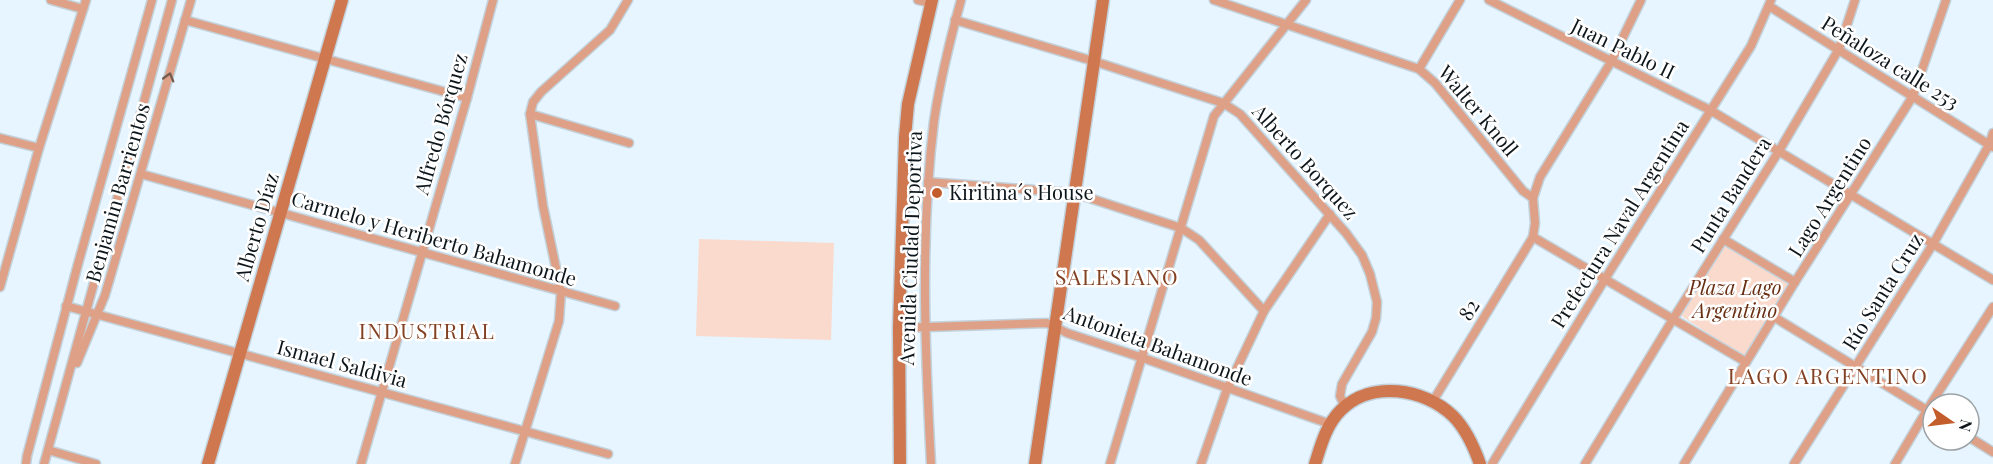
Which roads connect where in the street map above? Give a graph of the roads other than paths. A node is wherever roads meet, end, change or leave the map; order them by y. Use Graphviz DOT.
graph roads {
  1 [pos="51,0"];
  2 [pos="153,0"];
  3 [pos="172,0"];
  4 [pos="191,0"];
  5 [pos="342,0"];
  6 [pos="493,0"];
  7 [pos="961,0"];
  8 [pos="1103,0"];
  9 [pos="1214,0"];
  10 [pos="1306,0"];
  11 [pos="1460,0"];
  12 [pos="1489,0"];
  13 [pos="1641,0"];
  14 [pos="1855,0"];
  15 [pos="1946,0"];
  16 [pos="927,1"];
  17 [pos="625,2"];
  18 [pos="1770,3"];
  19 [pos="84,4"];
  20 [pos="185,20"];
  21 [pos="956,20"];
  22 [pos="1286,25"];
  23 [pos="1839,49"];
  24 [pos="326,58"];
  25 [pos="1094,61"];
  26 [pos="1611,62"];
  27 [pos="1419,69"];
  28 [pos="1913,96"];
  29 [pos="467,98"];
  30 [pos="1222,103"];
  31 [pos="1710,110"];
  32 [pos="530,114"];
  33 [pos="1993,133"];
  34 [pos="0,138"];
  35 [pos="629,143"];
  36 [pos="1991,146"];
  37 [pos="39,148"];
  38 [pos="1779,151"];
  39 [pos="141,174"];
  40 [pos="928,182"];
  41 [pos="1074,192"];
  42 [pos="1850,195"];
  43 [pos="1533,198"];
  44 [pos="281,214"];
  45 [pos="1330,214"];
  46 [pos="1181,228"];
  47 [pos="1533,237"];
  48 [pos="1723,239"];
  49 [pos="1933,244"];
  50 [pos="421,253"];
  51 [pos="1605,279"];
  52 [pos="1993,280"];
  53 [pos="1795,282"];
  54 [pos="0,287"];
  55 [pos="561,292"];
  56 [pos="66,306"];
  57 [pos="615,306"];
  58 [pos="1993,307"];
  59 [pos="86,311"];
  60 [pos="1264,311"];
  61 [pos="98,314"];
  62 [pos="1774,317"];
  63 [pos="1673,319"];
  64 [pos="1055,326"];
  65 [pos="924,327"];
  66 [pos="899,328"];
  67 [pos="241,354"];
  68 [pos="1143,358"];
  69 [pos="1746,362"];
  70 [pos="1856,367"];
  71 [pos="1227,389"];
  72 [pos="64,391"];
  73 [pos="381,392"];
  74 [pos="1942,392"];
  75 [pos="1432,401"];
  76 [pos="1345,407"];
  77 [pos="1921,407"];
  78 [pos="1330,424"];
  79 [pos="1921,425"];
  80 [pos="525,431"];
  81 [pos="48,450"];
  82 [pos="608,454"];
  83 [pos="26,464"];
  84 [pos="44,464"];
  85 [pos="96,464"];
  86 [pos="208,464"];
  87 [pos="361,464"];
  88 [pos="515,464"];
  89 [pos="900,464"];
  90 [pos="931,464"];
  91 [pos="1035,464"];
  92 [pos="1110,464"];
  93 [pos="1201,464"];
  94 [pos="1315,464"];
  95 [pos="1480,464"];
  96 [pos="1492,464"];
  97 [pos="1585,464"];
  98 [pos="1684,464"];
  99 [pos="1794,464"];
  100 [pos="1894,464"];
  1 -- 19 [label="street"];
  2 -- 56 [label="street"];
  3 -- 59 [label="street, Benjamin Barrientos"];
  4 -- 20 [label="street, Benjamin Barrientos"];
  5 -- 24 [label="street, Alberto Díaz"];
  6 -- 29 [label="street, Alfredo Bórquez"];
  7 -- 21 [label="street, Avenida Ciudad Deportiva"];
  8 -- 25 [label="street"];
  9 -- 22 [label="street, Walter Knoll"];
  10 -- 22 [label="street"];
  11 -- 27 [label="street"];
  12 -- 26 [label="street, Juan Pablo II"];
  13 -- 26 [label="street"];
  14 -- 23 [label="street, Punta Bandera"];
  15 -- 28 [label="street, Lago Argentino"];
  16 -- 66 [label="street, Avenida Ciudad Deportiva"];
  17 -- 32 [label="street"];
  18 -- 23 [label="street, Peñaloza calle 253"];
  18 -- 31 [label="street, Prefectura Naval Argentina"];
  19 -- 37 [label="street"];
  20 -- 24 [label="street"];
  39 -- 20 [label="street, Benjamin Barrientos, one-way"];
  21 -- 25 [label="street, Alberto Borquez"];
  21 -- 40 [label="street, Avenida Ciudad Deportiva"];
  22 -- 27 [label="street, Walter Knoll"];
  22 -- 30 [label="street"];
  23 -- 28 [label="street, Peñaloza calle 253"];
  23 -- 38 [label="street, Punta Bandera"];
  24 -- 29 [label="street"];
  24 -- 44 [label="street, Alberto Díaz"];
  25 -- 30 [label="street, Alberto Borquez"];
  25 -- 41 [label="street"];
  26 -- 31 [label="street, Juan Pablo II"];
  26 -- 43 [label="street"];
  27 -- 43 [label="street, Walter Knoll"];
  28 -- 36 [label="street, Peñaloza calle 253"];
  28 -- 42 [label="street, Lago Argentino"];
  29 -- 50 [label="street, Alfredo Bórquez"];
  30 -- 45 [label="street, Alberto Borquez"];
  30 -- 46 [label="street"];
  31 -- 38 [label="street, Juan Pablo II"];
  31 -- 51 [label="street, Prefectura Naval Argentina"];
  32 -- 35 [label="street"];
  32 -- 55 [label="street"];
  33 -- 36 [label="street, Río Santa Cruz"];
  34 -- 37 [label="street"];
  36 -- 49 [label="street, Río Santa Cruz"];
  37 -- 54 [label="street"];
  38 -- 42 [label="street, Juan Pablo II"];
  38 -- 48 [label="street, Punta Bandera"];
  39 -- 44 [label="street, Carmelo y Heriberto Bahamonde"];
  39 -- 61 [label="street, Benjamin Barrientos"];
  40 -- 41 [label="street"];
  40 -- 65 [label="street, Avenida Ciudad Deportiva"];
  41 -- 46 [label="street"];
  41 -- 64 [label="street"];
  42 -- 49 [label="street, Juan Pablo II"];
  42 -- 53 [label="street, Lago Argentino"];
  43 -- 47 [label="street"];
  44 -- 50 [label="street, Carmelo y Heriberto Bahamonde"];
  44 -- 67 [label="street, Alberto Díaz"];
  45 -- 60 [label="street"];
  45 -- 76 [label="street, Alberto Borquez"];
  46 -- 60 [label="street"];
  46 -- 68 [label="street"];
  47 -- 51 [label="street"];
  47 -- 75 [label="street, 82"];
  48 -- 53 [label="street"];
  48 -- 63 [label="street, Punta Bandera"];
  49 -- 52 [label="street, Juan Pablo II"];
  49 -- 70 [label="street, Río Santa Cruz"];
  50 -- 55 [label="street, Carmelo y Heriberto Bahamonde"];
  50 -- 73 [label="street, Alfredo Bórquez"];
  51 -- 63 [label="street"];
  51 -- 96 [label="street, Prefectura Naval Argentina"];
  53 -- 62 [label="street, Lago Argentino"];
  55 -- 57 [label="street, Carmelo y Heriberto Bahamonde"];
  55 -- 80 [label="street"];
  56 -- 59 [label="street, Ismael Saldivia"];
  56 -- 83 [label="street"];
  58 -- 74 [label="street"];
  59 -- 61 [label="street, Ismael Saldivia"];
  59 -- 72 [label="street, Benjamin Barrientos"];
  60 -- 71 [label="street"];
  61 -- 67 [label="street, Ismael Saldivia"];
  61 -- 72 [label="street, Benjamin Barrientos"];
  62 -- 69 [label="street, Lago Argentino"];
  62 -- 70 [label="street"];
  63 -- 69 [label="street"];
  63 -- 97 [label="street, Punta Bandera"];
  64 -- 65 [label="street, Antonieta Bahamonde"];
  64 -- 68 [label="street, Antonieta Bahamonde"];
  64 -- 91 [label="street"];
  65 -- 66 [label="street, Antonieta Bahamonde"];
  65 -- 90 [label="street, Avenida Ciudad Deportiva"];
  66 -- 89 [label="street, Avenida Ciudad Deportiva"];
  67 -- 73 [label="street, Ismael Saldivia"];
  67 -- 86 [label="street, Alberto Díaz"];
  68 -- 71 [label="street, Antonieta Bahamonde"];
  68 -- 92 [label="street"];
  69 -- 98 [label="street, Lago Argentino"];
  70 -- 77 [label="street"];
  70 -- 99 [label="street, Río Santa Cruz"];
  71 -- 78 [label="street, Antonieta Bahamonde"];
  71 -- 93 [label="street"];
  72 -- 81 [label="street, Benjamin Barrientos"];
  73 -- 80 [label="street, Ismael Saldivia"];
  73 -- 87 [label="street, Alfredo Bórquez"];
  75 -- 76 [label="street"];
  75 -- 95 [label="street"];
  76 -- 78 [label="street"];
  78 -- 94 [label="street"];
  79 -- 100 [label="street"];
  80 -- 82 [label="street, Ismael Saldivia"];
  80 -- 88 [label="street"];
  81 -- 84 [label="street, Benjamin Barrientos"];
  81 -- 85 [label="street"];
}
